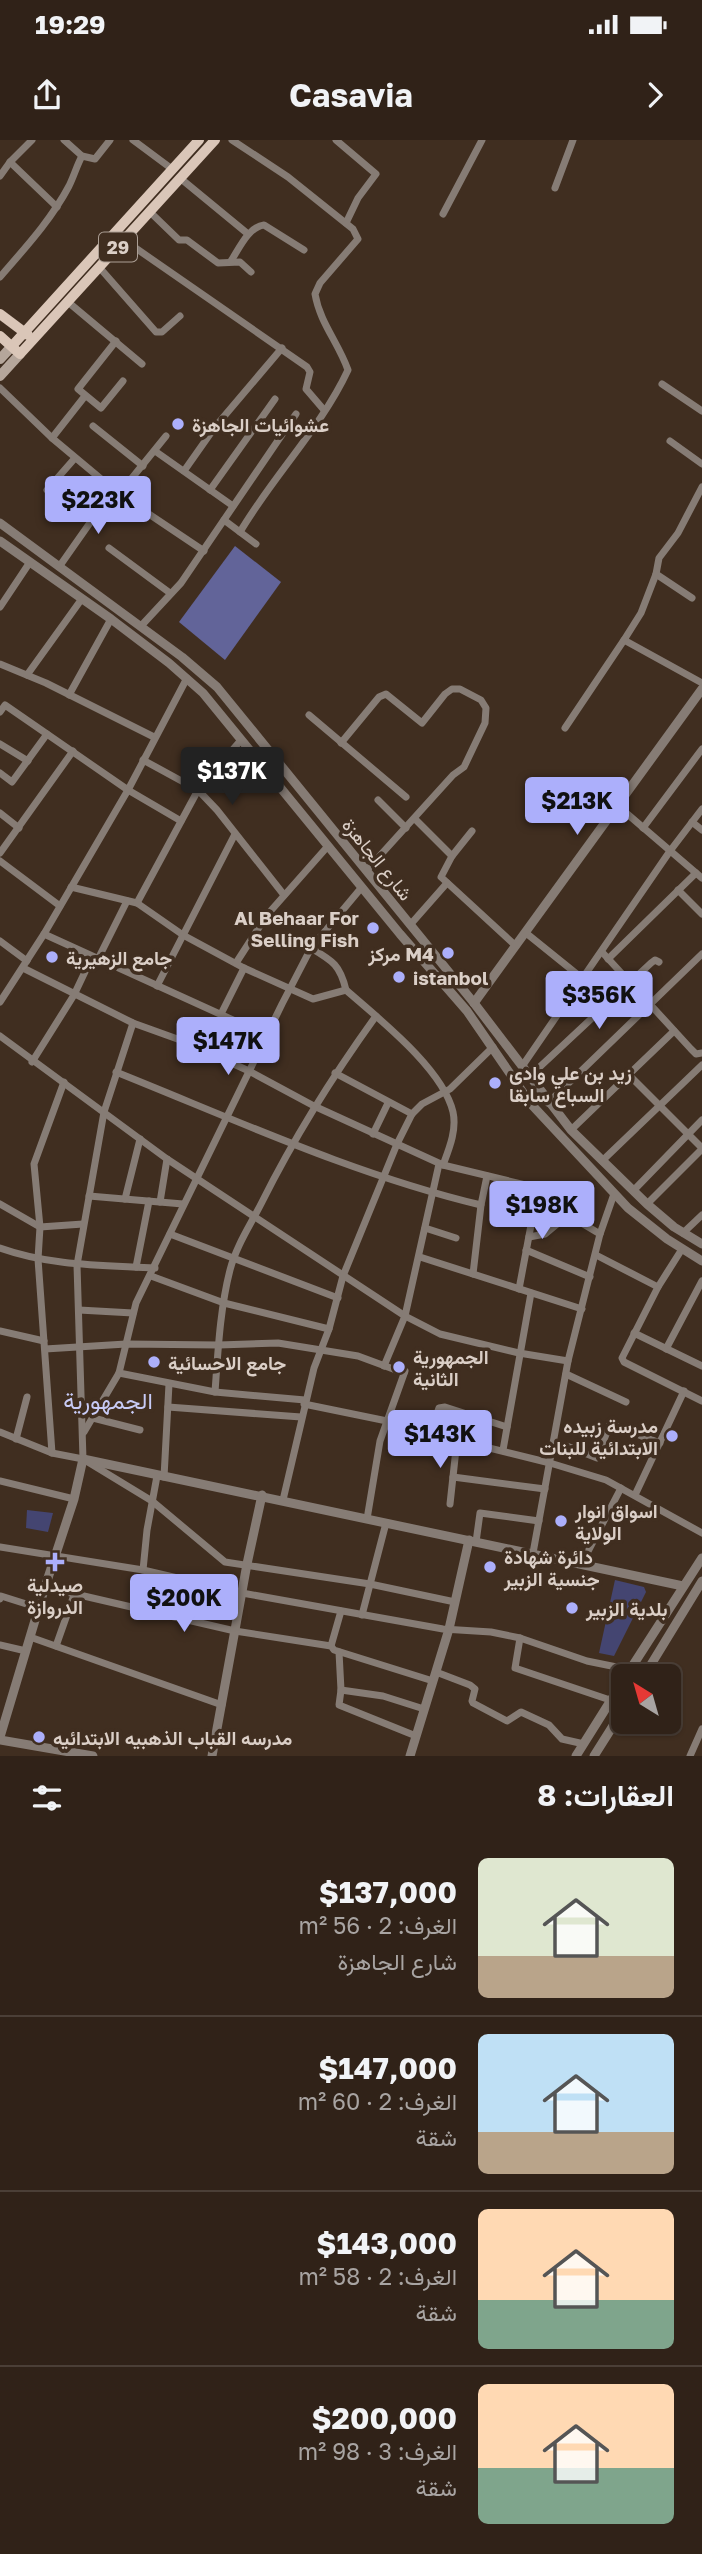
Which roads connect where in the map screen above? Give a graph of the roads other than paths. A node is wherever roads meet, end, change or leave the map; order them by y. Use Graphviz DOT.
graph roads {
  1 [pos="30,140"];
  2 [pos="64,140"];
  3 [pos="110,140"];
  4 [pos="133,140"];
  5 [pos="199,140"];
  6 [pos="215,140"];
  7 [pos="232,140"];
  8 [pos="336,140"];
  9 [pos="482,140"];
  10 [pos="573,140"];
  11 [pos="82,156"];
  12 [pos="10,162"];
  13 [pos="176,173"];
  14 [pos="0,176"];
  15 [pos="555,188"];
  16 [pos="57,207"];
  17 [pos="150,212"];
  18 [pos="443,214"];
  19 [pos="346,223"];
  20 [pos="248,234"];
  21 [pos="124,240"];
  22 [pos="304,250"];
  23 [pos="231,261"];
  24 [pos="99,267"];
  25 [pos="251,272"];
  26 [pos="0,277"];
  27 [pos="68,302"];
  28 [pos="0,314"];
  29 [pos="180,316"];
  30 [pos="0,336"];
  31 [pos="29,336"];
  32 [pos="116,341"];
  33 [pos="282,348"];
  34 [pos="16,350"];
  35 [pos="0,359"];
  36 [pos="142,364"];
  37 [pos="0,376"];
  38 [pos="123,381"];
  39 [pos="662,384"];
  40 [pos="0,388"];
  41 [pos="85,396"];
  42 [pos="275,399"];
  43 [pos="324,410"];
  44 [pos="702,411"];
  45 [pos="296,414"];
  46 [pos="93,426"];
  47 [pos="166,436"];
  48 [pos="52,438"];
  49 [pos="670,441"];
  50 [pos="155,451"];
  51 [pos="75,458"];
  52 [pos="702,464"];
  53 [pos="143,466"];
  54 [pos="184,471"];
  55 [pos="702,487"];
  56 [pos="47,490"];
  57 [pos="210,490"];
  58 [pos="116,492"];
  59 [pos="233,506"];
  60 [pos="224,520"];
  61 [pos="0,523"];
  62 [pos="240,531"];
  63 [pos="0,541"];
  64 [pos="256,544"];
  65 [pos="109,548"];
  66 [pos="204,551"];
  67 [pos="30,562"];
  68 [pos="59,567"];
  69 [pos="656,573"];
  70 [pos="170,593"];
  71 [pos="692,598"];
  72 [pos="81,600"];
  73 [pos="0,607"];
  74 [pos="111,619"];
  75 [pos="141,626"];
  76 [pos="624,639"];
  77 [pos="0,664"];
  78 [pos="27,675"];
  79 [pos="187,678"];
  80 [pos="702,683"];
  81 [pos="702,689"];
  82 [pos="69,695"];
  83 [pos="0,712"];
  84 [pos="309,715"];
  85 [pos="565,728"];
  86 [pos="47,734"];
  87 [pos="154,737"];
  88 [pos="241,740"];
  89 [pos="341,743"];
  90 [pos="0,744"];
  91 [pos="702,749"];
  92 [pos="73,751"];
  93 [pos="28,761"];
  94 [pos="144,761"];
  95 [pos="0,773"];
  96 [pos="128,790"];
  97 [pos="198,790"];
  98 [pos="406,797"];
  99 [pos="378,800"];
  100 [pos="618,806"];
  101 [pos="702,809"];
  102 [pos="0,813"];
  103 [pos="415,819"];
  104 [pos="181,821"];
  105 [pos="692,822"];
  106 [pos="19,828"];
  107 [pos="406,828"];
  108 [pos="643,828"];
  109 [pos="472,831"];
  110 [pos="702,831"];
  111 [pos="235,834"];
  112 [pos="328,846"];
  113 [pos="670,851"];
  114 [pos="0,853"];
  115 [pos="452,856"];
  116 [pos="0,861"];
  117 [pos="366,871"];
  118 [pos="699,875"];
  119 [pos="447,883"];
  120 [pos="71,887"];
  121 [pos="362,887"];
  122 [pos="678,891"];
  123 [pos="284,895"];
  124 [pos="127,901"];
  125 [pos="137,903"];
  126 [pos="60,906"];
  127 [pos="702,914"];
  128 [pos="410,925"];
  129 [pos="526,933"];
  130 [pos="44,934"];
  131 [pos="183,934"];
  132 [pos="400,934"];
  133 [pos="0,941"];
  134 [pos="516,946"];
  135 [pos="311,948"];
  136 [pos="602,952"];
  137 [pos="702,954"];
  138 [pos="95,958"];
  139 [pos="608,959"];
  140 [pos="236,962"];
  141 [pos="659,962"];
  142 [pos="25,964"];
  143 [pos="244,968"];
  144 [pos="583,979"];
  145 [pos="629,983"];
  146 [pos="157,986"];
  147 [pos="290,988"];
  148 [pos="346,990"];
  149 [pos="74,995"];
  150 [pos="0,1002"];
  151 [pos="474,1003"];
  152 [pos="650,1006"];
  153 [pos="221,1014"];
  154 [pos="376,1017"];
  155 [pos="133,1023"];
  156 [pos="674,1031"];
  157 [pos="266,1035"];
  158 [pos="0,1036"];
  159 [pos="494,1048"];
  160 [pos="702,1053"];
  161 [pos="32,1062"];
  162 [pos="523,1065"];
  163 [pos="702,1065"];
  164 [pos="249,1071"];
  165 [pos="116,1072"];
  166 [pos="335,1073"];
  167 [pos="629,1075"];
  168 [pos="530,1076"];
  169 [pos="64,1082"];
  170 [pos="446,1092"];
  171 [pos="388,1102"];
  172 [pos="548,1102"];
  173 [pos="314,1106"];
  174 [pos="660,1106"];
  175 [pos="104,1112"];
  176 [pos="412,1114"];
  177 [pos="227,1116"];
  178 [pos="702,1120"];
  179 [pos="571,1130"];
  180 [pos="688,1134"];
  181 [pos="373,1135"];
  182 [pos="139,1139"];
  183 [pos="580,1139"];
  184 [pos="292,1142"];
  185 [pos="397,1144"];
  186 [pos="572,1148"];
  187 [pos="702,1148"];
  188 [pos="167,1159"];
  189 [pos="602,1161"];
  190 [pos="441,1164"];
  191 [pos="487,1176"];
  192 [pos="382,1177"];
  193 [pos="197,1178"];
  194 [pos="538,1188"];
  195 [pos="633,1191"];
  196 [pos="432,1194"];
  197 [pos="614,1194"];
  198 [pos="89,1196"];
  199 [pos="125,1199"];
  200 [pos="149,1201"];
  201 [pos="160,1202"];
  202 [pos="647,1203"];
  203 [pos="0,1204"];
  204 [pos="183,1204"];
  205 [pos="481,1205"];
  206 [pos="255,1215"];
  207 [pos="568,1215"];
  208 [pos="702,1215"];
  209 [pos="83,1224"];
  210 [pos="40,1227"];
  211 [pos="674,1227"];
  212 [pos="425,1228"];
  213 [pos="683,1233"];
  214 [pos="170,1234"];
  215 [pos="600,1234"];
  216 [pos="529,1237"];
  217 [pos="456,1238"];
  218 [pos="667,1239"];
  219 [pos="702,1244"];
  220 [pos="0,1248"];
  221 [pos="682,1249"];
  222 [pos="526,1250"];
  223 [pos="596,1255"];
  224 [pos="420,1257"];
  225 [pos="38,1259"];
  226 [pos="234,1260"];
  227 [pos="702,1261"];
  228 [pos="77,1265"];
  229 [pos="136,1267"];
  230 [pos="153,1272"];
  231 [pos="473,1274"];
  232 [pos="343,1276"];
  233 [pos="590,1277"];
  234 [pos="702,1281"];
  235 [pos="658,1287"];
  236 [pos="519,1289"];
  237 [pos="531,1293"];
  238 [pos="338,1298"];
  239 [pos="224,1303"];
  240 [pos="79,1310"];
  241 [pos="582,1310"];
  242 [pos="133,1313"];
  243 [pos="405,1316"];
  244 [pos="328,1329"];
  245 [pos="0,1331"];
  246 [pos="634,1333"];
  247 [pos="126,1344"];
  248 [pos="45,1345"];
  249 [pos="219,1345"];
  250 [pos="79,1348"];
  251 [pos="320,1349"];
  252 [pos="666,1349"];
  253 [pos="519,1353"];
  254 [pos="568,1361"];
  255 [pos="384,1366"];
  256 [pos="702,1366"];
  257 [pos="118,1373"];
  258 [pos="566,1374"];
  259 [pos="169,1384"];
  260 [pos="684,1391"];
  261 [pos="215,1392"];
  262 [pos="27,1397"];
  263 [pos="701,1399"];
  264 [pos="305,1402"];
  265 [pos="626,1402"];
  266 [pos="168,1407"];
  267 [pos="301,1417"];
  268 [pos="93,1418"];
  269 [pos="388,1419"];
  270 [pos="507,1427"];
  271 [pos="140,1430"];
  272 [pos="431,1431"];
  273 [pos="0,1432"];
  274 [pos="84,1432"];
  275 [pos="16,1438"];
  276 [pos="457,1440"];
  277 [pos="554,1441"];
  278 [pos="660,1443"];
  279 [pos="503,1450"];
  280 [pos="52,1453"];
  281 [pos="83,1459"];
  282 [pos="550,1463"];
  283 [pos="160,1477"];
  284 [pos="453,1477"];
  285 [pos="0,1481"];
  286 [pos="621,1488"];
  287 [pos="545,1489"];
  288 [pos="635,1495"];
  289 [pos="262,1496"];
  290 [pos="74,1499"];
  291 [pos="283,1500"];
  292 [pos="152,1501"];
  293 [pos="450,1504"];
  294 [pos="367,1519"];
  295 [pos="539,1521"];
  296 [pos="386,1523"];
  297 [pos="702,1533"];
  298 [pos="472,1541"];
  299 [pos="0,1547"];
  300 [pos="533,1553"];
  301 [pos="56,1555"];
  302 [pos="702,1558"];
  303 [pos="582,1563"];
  304 [pos="247,1564"];
  305 [pos="143,1570"];
  306 [pos="702,1581"];
  307 [pos="370,1584"];
  308 [pos="683,1586"];
  309 [pos="45,1587"];
  310 [pos="242,1593"];
  311 [pos="74,1595"];
  312 [pos="698,1595"];
  313 [pos="0,1599"];
  314 [pos="455,1602"];
  315 [pos="39,1608"];
  316 [pos="341,1611"];
  317 [pos="362,1615"];
  318 [pos="449,1629"];
  319 [pos="235,1631"];
  320 [pos="30,1637"];
  321 [pos="520,1638"];
  322 [pos="0,1645"];
  323 [pos="56,1646"];
  324 [pos="331,1646"];
  325 [pos="26,1651"];
  326 [pos="340,1652"];
  327 [pos="634,1664"];
  328 [pos="652,1664"];
  329 [pos="611,1668"];
  330 [pos="435,1676"];
  331 [pos="341,1690"];
  332 [pos="610,1700"];
  333 [pos="222,1705"];
  334 [pos="424,1709"];
  335 [pos="702,1729"];
  336 [pos="611,1730"];
  337 [pos="416,1736"];
  338 [pos="0,1738"];
  339 [pos="584,1744"];
  340 [pos="40,1752"];
  341 [pos="93,1756"];
  342 [pos="212,1756"];
  343 [pos="410,1756"];
  344 [pos="576,1756"];
  345 [pos="596,1756"];
  346 [pos="690,1756"];
  1 -- 12 [label="street"];
  2 -- 11 [label="street"];
  3 -- 11 [label="street"];
  4 -- 13 [label="street"];
  5 -- 13 [label="main road, 29"];
  6 -- 13 [label="main road, 29"];
  7 -- 19 [label="street"];
  8 -- 19 [label="street"];
  9 -- 18 [label="street"];
  10 -- 15 [label="street"];
  11 -- 16 [label="street"];
  12 -- 14 [label="street"];
  12 -- 16 [label="street"];
  13 -- 17 [label="main road, 29"];
  13 -- 20 [label="street"];
  13 -- 31 [label="main road, 29"];
  16 -- 26 [label="street"];
  17 -- 21 [label="main road, 29"];
  17 -- 23 [label="street"];
  19 -- 43 [label="street"];
  20 -- 22 [label="street"];
  20 -- 23 [label="street"];
  21 -- 24 [label="main road, 29"];
  21 -- 33 [label="street"];
  23 -- 25 [label="street"];
  24 -- 27 [label="main road, 29"];
  24 -- 29 [label="street"];
  27 -- 31 [label="main road, 29"];
  27 -- 32 [label="street"];
  28 -- 31 [label="main road"];
  30 -- 34 [label="main road"];
  31 -- 34 [label="main road, 29"];
  32 -- 36 [label="street"];
  32 -- 41 [label="street"];
  33 -- 43 [label="street"];
  33 -- 54 [label="street"];
  34 -- 35 [label="main road"];
  34 -- 37 [label="main road"];
  38 -- 41 [label="street"];
  39 -- 44 [label="street"];
  40 -- 48 [label="street"];
  41 -- 48 [label="street"];
  42 -- 57 [label="street"];
  43 -- 62 [label="street"];
  45 -- 59 [label="street"];
  46 -- 53 [label="street"];
  47 -- 50 [label="street"];
  48 -- 51 [label="street"];
  49 -- 52 [label="street"];
  50 -- 53 [label="street"];
  50 -- 54 [label="street"];
  51 -- 56 [label="street"];
  51 -- 58 [label="street"];
  53 -- 58 [label="street"];
  54 -- 57 [label="street"];
  55 -- 69 [label="street"];
  57 -- 59 [label="street"];
  58 -- 66 [label="street"];
  58 -- 68 [label="street"];
  59 -- 60 [label="street"];
  60 -- 62 [label="street"];
  60 -- 66 [label="street"];
  61 -- 68 [label="street, شارع الجاهزة"];
  62 -- 64 [label="street"];
  63 -- 67 [label="street, شارع الجاهزة"];
  65 -- 70 [label="street"];
  66 -- 70 [label="street"];
  67 -- 72 [label="street, شارع الجاهزة"];
  67 -- 73 [label="street"];
  68 -- 75 [label="street, شارع الجاهزة"];
  69 -- 71 [label="street"];
  69 -- 76 [label="street"];
  70 -- 75 [label="street"];
  72 -- 74 [label="street, شارع الجاهزة"];
  72 -- 78 [label="street"];
  74 -- 79 [label="street, شارع الجاهزة"];
  74 -- 82 [label="street"];
  75 -- 117 [label="street, شارع الجاهزة"];
  76 -- 80 [label="street"];
  76 -- 85 [label="street"];
  77 -- 78 [label="street"];
  78 -- 82 [label="street"];
  79 -- 87 [label="street"];
  79 -- 88 [label="street, شارع الجاهزة"];
  81 -- 100 [label="street"];
  82 -- 87 [label="street"];
  83 -- 86 [label="street"];
  84 -- 89 [label="street"];
  86 -- 92 [label="street"];
  86 -- 93 [label="street"];
  87 -- 94 [label="street"];
  88 -- 97 [label="street"];
  88 -- 112 [label="street, شارع الجاهزة"];
  89 -- 98 [label="street"];
  89 -- 103 [label="street"];
  90 -- 93 [label="street"];
  91 -- 108 [label="street"];
  92 -- 96 [label="street"];
  92 -- 106 [label="street"];
  93 -- 95 [label="street"];
  94 -- 96 [label="street"];
  94 -- 97 [label="street"];
  96 -- 104 [label="street"];
  96 -- 120 [label="street"];
  97 -- 104 [label="street"];
  97 -- 111 [label="street"];
  99 -- 107 [label="street"];
  100 -- 108 [label="street"];
  100 -- 129 [label="street"];
  101 -- 105 [label="street"];
  102 -- 106 [label="street"];
  103 -- 107 [label="street"];
  103 -- 115 [label="street"];
  104 -- 125 [label="street"];
  105 -- 110 [label="street"];
  105 -- 113 [label="street"];
  106 -- 114 [label="street"];
  107 -- 117 [label="street"];
  108 -- 113 [label="street"];
  109 -- 115 [label="street"];
  111 -- 123 [label="street"];
  111 -- 131 [label="street"];
  112 -- 121 [label="street, شارع الجاهزة"];
  112 -- 123 [label="street"];
  113 -- 118 [label="street"];
  113 -- 136 [label="street"];
  115 -- 119 [label="street"];
  116 -- 126 [label="street"];
  117 -- 128 [label="street, شارع الجاهزة"];
  118 -- 122 [label="street"];
  119 -- 128 [label="street"];
  119 -- 134 [label="street"];
  120 -- 124 [label="street"];
  120 -- 126 [label="street"];
  121 -- 132 [label="street, شارع الجاهزة"];
  121 -- 135 [label="street"];
  122 -- 127 [label="street"];
  122 -- 139 [label="street"];
  123 -- 140 [label="street"];
  124 -- 125 [label="street"];
  124 -- 138 [label="street"];
  125 -- 131 [label="street"];
  126 -- 130 [label="street"];
  128 -- 132 [label="street"];
  128 -- 151 [label="street, شارع الجاهزة"];
  129 -- 134 [label="street"];
  129 -- 144 [label="street"];
  130 -- 138 [label="street"];
  130 -- 142 [label="street"];
  131 -- 140 [label="street"];
  131 -- 146 [label="street"];
  132 -- 159 [label="street, شارع الجاهزة"];
  133 -- 142 [label="street"];
  134 -- 151 [label="street"];
  135 -- 147 [label="street"];
  135 -- 148 [label="street"];
  136 -- 139 [label="street"];
  136 -- 144 [label="street"];
  137 -- 152 [label="street"];
  138 -- 146 [label="street"];
  138 -- 149 [label="street"];
  139 -- 145 [label="street"];
  140 -- 143 [label="street"];
  141 -- 145 [label="street"];
  142 -- 149 [label="street"];
  142 -- 150 [label="street"];
  143 -- 147 [label="street"];
  143 -- 153 [label="street"];
  144 -- 162 [label="street"];
  145 -- 152 [label="street"];
  145 -- 168 [label="street"];
  146 -- 153 [label="street"];
  147 -- 148 [label="street"];
  147 -- 157 [label="street"];
  148 -- 154 [label="street"];
  149 -- 155 [label="street"];
  149 -- 161 [label="street"];
  151 -- 162 [label="street, شارع الجاهزة"];
  152 -- 156 [label="street"];
  152 -- 172 [label="street"];
  153 -- 157 [label="street"];
  154 -- 166 [label="street"];
  154 -- 170 [label="street"];
  155 -- 164 [label="street"];
  155 -- 165 [label="street"];
  156 -- 160 [label="street"];
  156 -- 167 [label="street"];
  157 -- 164 [label="street"];
  158 -- 161 [label="street"];
  159 -- 170 [label="street"];
  159 -- 186 [label="street, شارع الجاهزة"];
  161 -- 169 [label="street"];
  162 -- 168 [label="street, شارع الجاهزة"];
  163 -- 174 [label="street"];
  164 -- 173 [label="street"];
  164 -- 177 [label="street"];
  165 -- 175 [label="street"];
  165 -- 177 [label="street"];
  166 -- 171 [label="street"];
  166 -- 173 [label="street"];
  167 -- 174 [label="street"];
  167 -- 179 [label="street"];
  168 -- 172 [label="street, شارع الجاهزة"];
  169 -- 175 [label="street"];
  169 -- 210 [label="street"];
  170 -- 176 [label="street"];
  170 -- 190 [label="street"];
  171 -- 176 [label="street"];
  171 -- 181 [label="street"];
  172 -- 179 [label="street, شارع الجاهزة"];
  173 -- 181 [label="street"];
  173 -- 184 [label="street"];
  174 -- 180 [label="street"];
  174 -- 189 [label="street"];
  175 -- 182 [label="street"];
  175 -- 198 [label="street"];
  176 -- 185 [label="street"];
  177 -- 184 [label="street"];
  177 -- 193 [label="street"];
  178 -- 180 [label="street"];
  179 -- 183 [label="street, شارع الجاهزة"];
  180 -- 187 [label="street"];
  180 -- 195 [label="street"];
  181 -- 185 [label="street"];
  182 -- 188 [label="street"];
  182 -- 199 [label="street"];
  183 -- 186 [label="street"];
  183 -- 189 [label="street, شارع الجاهزة"];
  184 -- 192 [label="street"];
  184 -- 206 [label="street"];
  185 -- 190 [label="street"];
  185 -- 192 [label="street"];
  186 -- 197 [label="street, شارع الجاهزة"];
  187 -- 202 [label="street"];
  188 -- 193 [label="street"];
  188 -- 201 [label="street"];
  189 -- 195 [label="street, شارع الجاهزة"];
  190 -- 191 [label="street"];
  190 -- 196 [label="street"];
  191 -- 194 [label="street"];
  191 -- 205 [label="street"];
  192 -- 196 [label="street"];
  192 -- 232 [label="street"];
  193 -- 204 [label="street"];
  193 -- 206 [label="street"];
  194 -- 207 [label="street"];
  194 -- 216 [label="street"];
  195 -- 202 [label="street, شارع الجاهزة"];
  196 -- 205 [label="street"];
  196 -- 212 [label="street"];
  197 -- 215 [label="street"];
  197 -- 218 [label="street, شارع الجاهزة"];
  198 -- 199 [label="street"];
  198 -- 209 [label="street"];
  199 -- 200 [label="street"];
  200 -- 201 [label="street"];
  200 -- 229 [label="street"];
  201 -- 204 [label="street"];
  202 -- 211 [label="street, شارع الجاهزة"];
  203 -- 210 [label="street"];
  204 -- 214 [label="street"];
  205 -- 231 [label="street"];
  206 -- 226 [label="street"];
  206 -- 232 [label="street"];
  207 -- 215 [label="street"];
  207 -- 216 [label="street"];
  208 -- 213 [label="street"];
  209 -- 210 [label="street"];
  209 -- 228 [label="street"];
  210 -- 225 [label="street"];
  211 -- 213 [label="street, شارع الجاهزة"];
  211 -- 218 [label="street"];
  212 -- 217 [label="street"];
  212 -- 224 [label="street"];
  213 -- 219 [label="street, شارع الجاهزة"];
  214 -- 226 [label="street"];
  214 -- 230 [label="street"];
  215 -- 223 [label="street"];
  216 -- 222 [label="street"];
  218 -- 221 [label="street, شارع الجاهزة"];
  220 -- 225 [label="street"];
  221 -- 227 [label="street, شارع الجاهزة"];
  221 -- 235 [label="street"];
  222 -- 233 [label="street"];
  222 -- 236 [label="street"];
  223 -- 233 [label="street"];
  223 -- 235 [label="street"];
  224 -- 231 [label="street"];
  224 -- 243 [label="street"];
  225 -- 228 [label="street"];
  225 -- 248 [label="street"];
  226 -- 238 [label="street"];
  226 -- 239 [label="street"];
  228 -- 229 [label="street"];
  228 -- 240 [label="street"];
  229 -- 230 [label="street"];
  230 -- 239 [label="street"];
  230 -- 242 [label="street"];
  231 -- 236 [label="street"];
  232 -- 238 [label="street"];
  232 -- 243 [label="street"];
  233 -- 241 [label="street"];
  234 -- 252 [label="street"];
  235 -- 246 [label="street"];
  236 -- 237 [label="street"];
  237 -- 241 [label="street"];
  237 -- 253 [label="street"];
  238 -- 244 [label="street"];
  239 -- 244 [label="street"];
  239 -- 249 [label="street"];
  240 -- 242 [label="street"];
  240 -- 250 [label="street"];
  241 -- 254 [label="street"];
  242 -- 247 [label="street"];
  243 -- 253 [label="street"];
  243 -- 255 [label="street"];
  244 -- 251 [label="street"];
  245 -- 248 [label="street"];
  246 -- 252 [label="street"];
  246 -- 260 [label="street"];
  247 -- 249 [label="street"];
  247 -- 250 [label="street"];
  247 -- 257 [label="street"];
  248 -- 250 [label="street"];
  248 -- 280 [label="street"];
  249 -- 251 [label="street"];
  249 -- 261 [label="street"];
  250 -- 274 [label="street"];
  251 -- 255 [label="street"];
  251 -- 264 [label="street"];
  252 -- 256 [label="street"];
  253 -- 254 [label="street"];
  253 -- 270 [label="street"];
  254 -- 258 [label="street"];
  255 -- 269 [label="street"];
  257 -- 259 [label="street"];
  257 -- 268 [label="street"];
  258 -- 265 [label="street"];
  258 -- 277 [label="street"];
  259 -- 261 [label="street"];
  259 -- 266 [label="street"];
  260 -- 263 [label="street"];
  260 -- 278 [label="street"];
  261 -- 264 [label="street"];
  262 -- 275 [label="street"];
  264 -- 267 [label="street"];
  264 -- 269 [label="street"];
  266 -- 267 [label="street"];
  266 -- 283 [label="street"];
  267 -- 291 [label="street"];
  268 -- 271 [label="street"];
  268 -- 274 [label="street"];
  269 -- 272 [label="street"];
  269 -- 294 [label="street"];
  270 -- 272 [label="street"];
  270 -- 279 [label="street"];
  272 -- 276 [label="street"];
  273 -- 275 [label="street"];
  274 -- 281 [label="street"];
  275 -- 280 [label="street"];
  276 -- 279 [label="street"];
  276 -- 284 [label="street"];
  277 -- 278 [label="street"];
  277 -- 282 [label="street"];
  278 -- 288 [label="street"];
  279 -- 282 [label="street"];
  280 -- 281 [label="street"];
  281 -- 283 [label="street"];
  281 -- 290 [label="street"];
  281 -- 292 [label="street"];
  282 -- 286 [label="street"];
  282 -- 287 [label="street"];
  283 -- 289 [label="street"];
  283 -- 292 [label="street"];
  284 -- 287 [label="street"];
  284 -- 293 [label="street"];
  285 -- 290 [label="street"];
  286 -- 288 [label="street"];
  286 -- 303 [label="street"];
  287 -- 295 [label="street"];
  288 -- 297 [label="street"];
  289 -- 291 [label="street"];
  289 -- 304 [label="street"];
  290 -- 301 [label="street"];
  291 -- 294 [label="street"];
  292 -- 304 [label="street"];
  292 -- 305 [label="street"];
  294 -- 296 [label="street"];
  295 -- 298 [label="street"];
  295 -- 300 [label="street"];
  296 -- 298 [label="street"];
  296 -- 307 [label="street"];
  298 -- 300 [label="street"];
  298 -- 314 [label="street"];
  299 -- 301 [label="street"];
  300 -- 303 [label="street"];
  301 -- 305 [label="street"];
  301 -- 309 [label="street"];
  302 -- 308 [label="street"];
  303 -- 308 [label="street"];
  304 -- 307 [label="street"];
  304 -- 310 [label="street"];
  305 -- 310 [label="street"];
  306 -- 312 [label="street"];
  307 -- 314 [label="street"];
  307 -- 317 [label="street"];
  308 -- 327 [label="street"];
  309 -- 311 [label="street"];
  309 -- 315 [label="street"];
  310 -- 316 [label="street"];
  310 -- 319 [label="street"];
  311 -- 319 [label="street"];
  311 -- 323 [label="street"];
  312 -- 328 [label="street"];
  313 -- 315 [label="street"];
  314 -- 318 [label="street"];
  315 -- 320 [label="street"];
  316 -- 317 [label="street"];
  316 -- 324 [label="street"];
  317 -- 318 [label="street"];
  318 -- 321 [label="street"];
  318 -- 330 [label="street"];
  319 -- 324 [label="street"];
  319 -- 333 [label="street"];
  320 -- 323 [label="street"];
  320 -- 325 [label="street"];
  321 -- 329 [label="street"];
  321 -- 332 [label="street"];
  322 -- 325 [label="street"];
  323 -- 333 [label="street"];
  324 -- 326 [label="street"];
  325 -- 338 [label="street"];
  326 -- 330 [label="street"];
  326 -- 331 [label="street"];
  330 -- 334 [label="street"];
  330 -- 339 [label="street"];
  331 -- 334 [label="street"];
  331 -- 337 [label="street"];
  332 -- 339 [label="street"];
  333 -- 342 [label="street"];
  334 -- 337 [label="street"];
  335 -- 346 [label="street"];
  336 -- 345 [label="street"];
  337 -- 343 [label="street"];
  338 -- 340 [label="street"];
  339 -- 344 [label="street"];
  340 -- 341 [label="street"];
}
